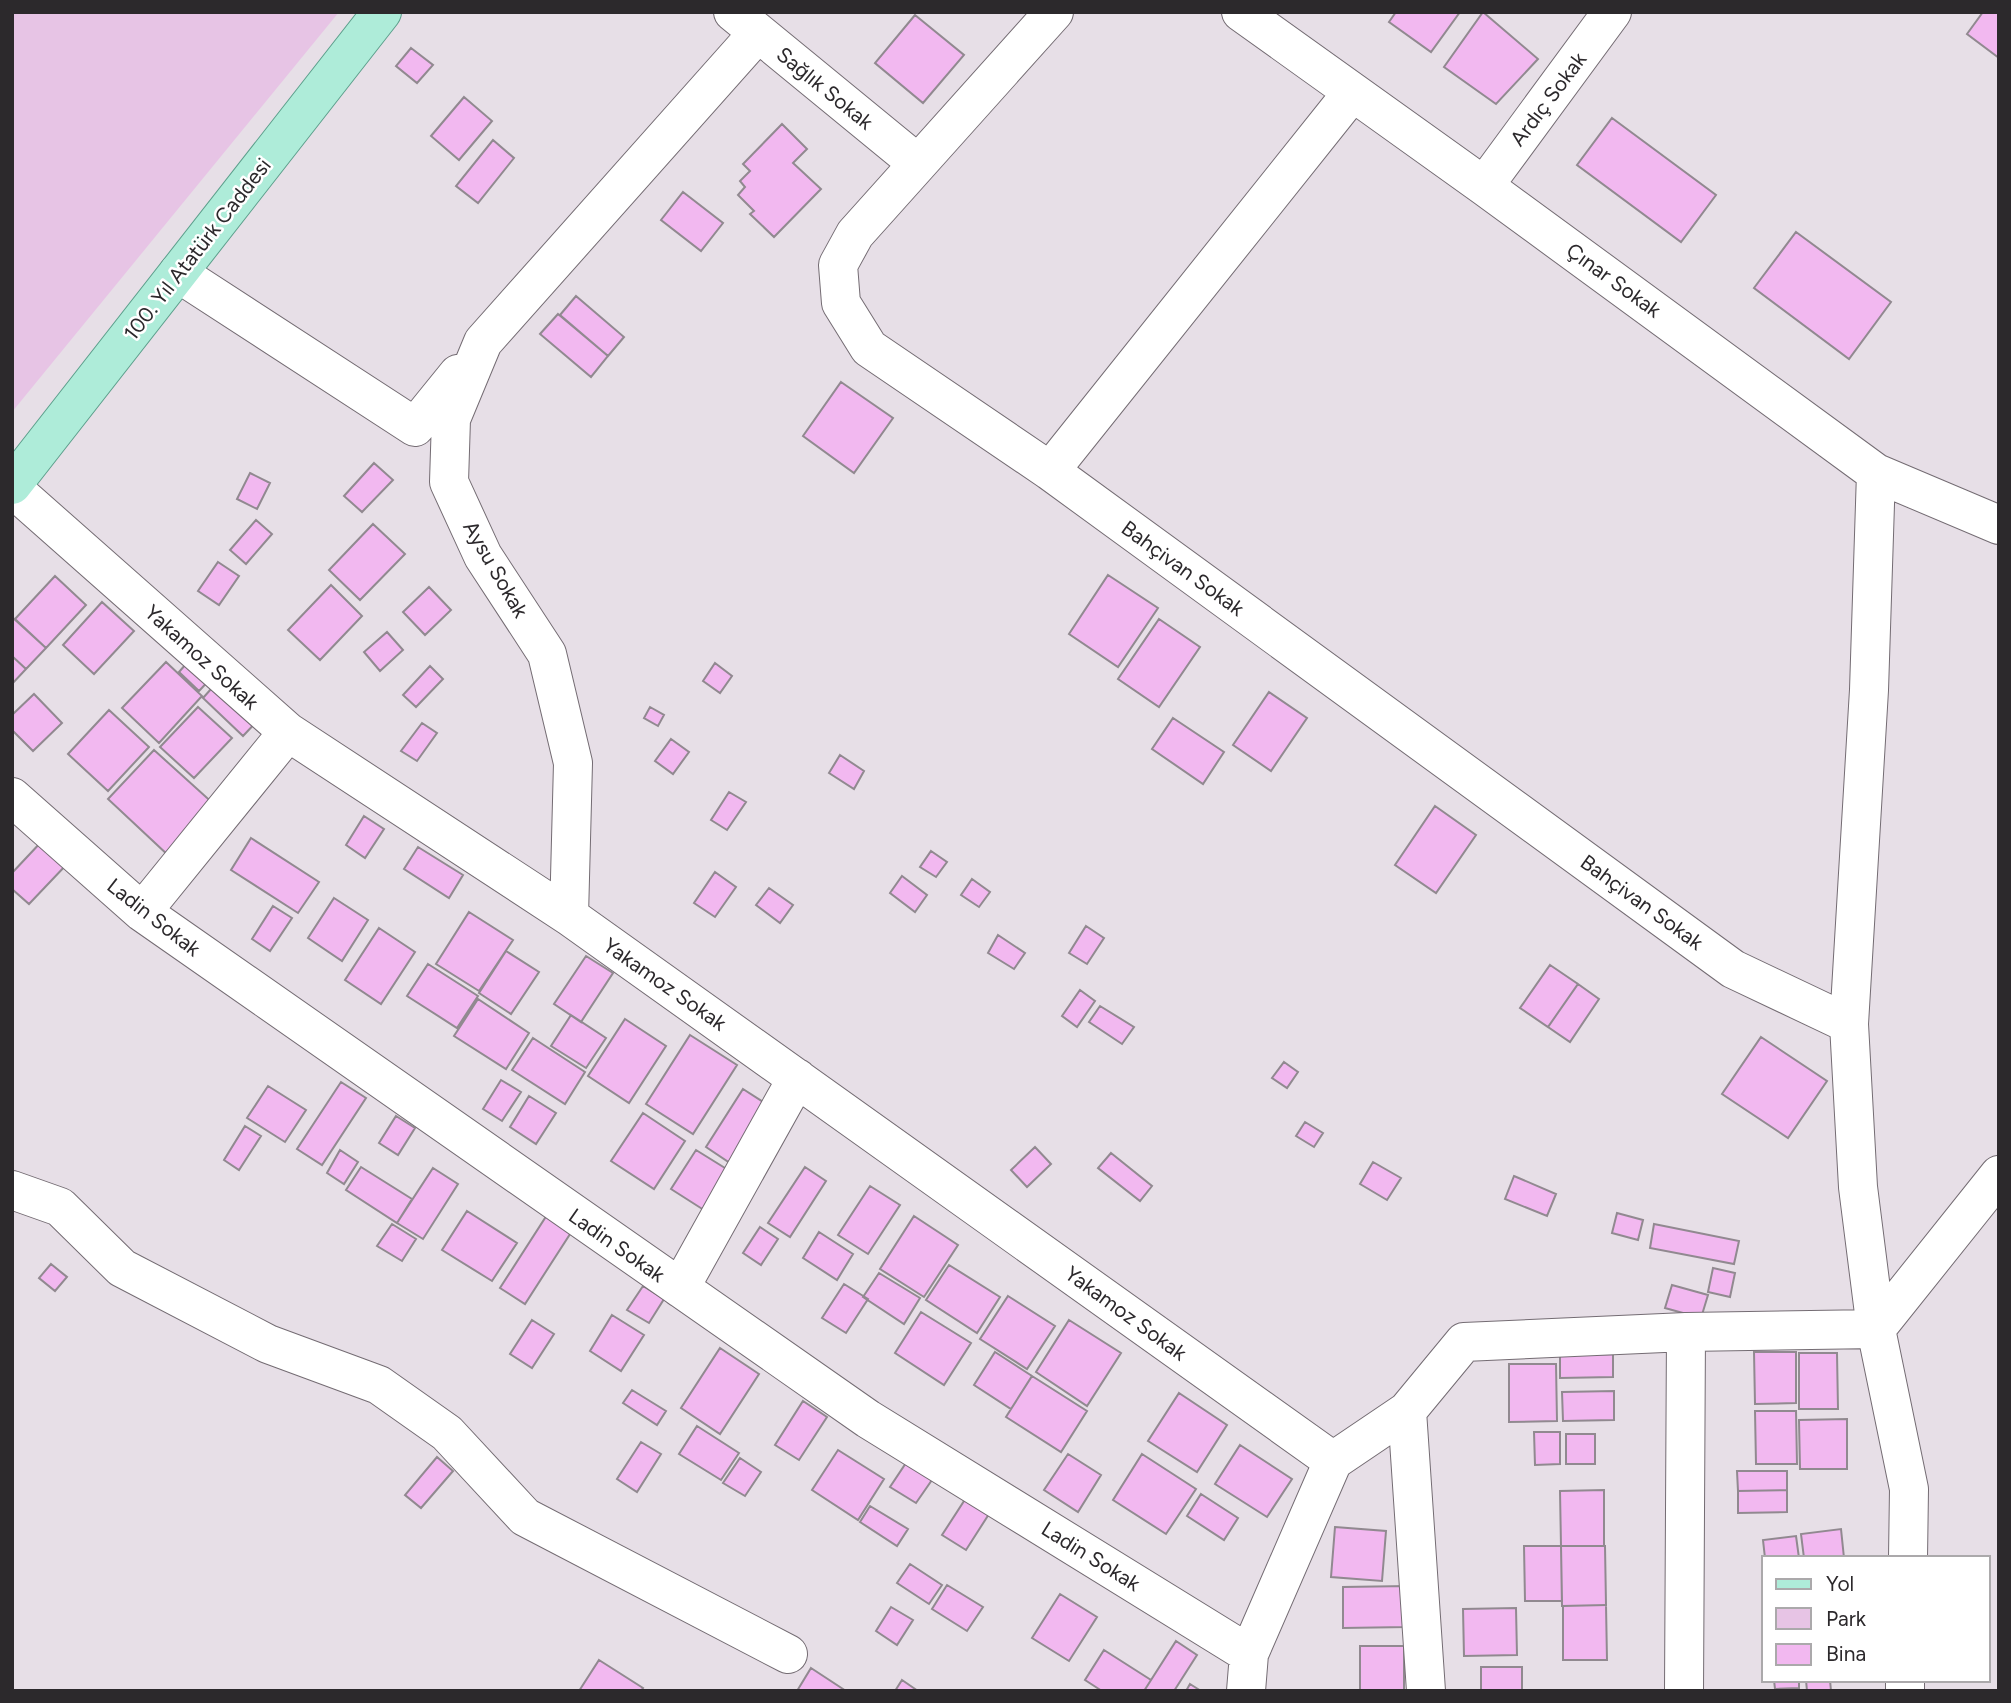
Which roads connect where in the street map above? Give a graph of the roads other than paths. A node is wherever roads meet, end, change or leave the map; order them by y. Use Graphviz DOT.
graph roads {
  1 [pos="382,12"];
  2 [pos="1054,12"];
  3 [pos="1241,12"];
  4 [pos="1612,12"];
  5 [pos="745,23"];
  6 [pos="1351,94"];
  7 [pos="917,163"];
  8 [pos="1484,186"];
  9 [pos="178,273"];
  10 [pos="483,341"];
  11 [pos="1050,471"];
  12 [pos="1875,473"];
  13 [pos="12,487"];
  14 [pos="1999,525"];
  15 [pos="288,732"];
  16 [pos="12,797"];
  17 [pos="142,912"];
  18 [pos="569,916"];
  19 [pos="1849,1024"];
  20 [pos="797,1078"];
  21 [pos="1999,1175"];
  22 [pos="12,1190"];
  23 [pos="680,1288"];
  24 [pos="1876,1329"];
  25 [pos="1686,1332"];
  26 [pos="1407,1411"];
  27 [pos="1333,1461"];
  28 [pos="1908,1556"];
  29 [pos="788,1654"];
  30 [pos="1247,1672"];
  31 [pos="1426,1691"];
  32 [pos="1684,1691"];
  1 -- 9 [label="main road, 100. Yıl Atatürk Caddesi"];
  2 -- 7 [label="street, Bahçivan Sokak"];
  3 -- 6 [label="street, Çınar Sokak"];
  4 -- 8 [label="street, Ardıç Sokak"];
  5 -- 7 [label="street, Sağlık Sokak"];
  5 -- 10 [label="street, Aysu Sokak"];
  6 -- 8 [label="street, Çınar Sokak"];
  6 -- 11 [label="street"];
  7 -- 11 [label="street, Bahçivan Sokak"];
  8 -- 12 [label="street, Çınar Sokak"];
  9 -- 10 [label="street"];
  9 -- 13 [label="main road, 100. Yıl Atatürk Caddesi"];
  10 -- 18 [label="street, Aysu Sokak"];
  11 -- 19 [label="street, Bahçivan Sokak"];
  12 -- 14 [label="street, Çınar Sokak"];
  12 -- 19 [label="street"];
  13 -- 15 [label="street, Yakamoz Sokak"];
  15 -- 17 [label="street"];
  15 -- 18 [label="street, Yakamoz Sokak"];
  16 -- 17 [label="street, Ladin Sokak"];
  17 -- 23 [label="street, Ladin Sokak"];
  18 -- 20 [label="street, Yakamoz Sokak"];
  19 -- 24 [label="street"];
  20 -- 23 [label="street"];
  20 -- 27 [label="street, Yakamoz Sokak"];
  21 -- 24 [label="street"];
  22 -- 29 [label="street"];
  23 -- 30 [label="street, Ladin Sokak"];
  24 -- 25 [label="street"];
  24 -- 28 [label="street"];
  25 -- 26 [label="street"];
  25 -- 32 [label="street"];
  26 -- 27 [label="street"];
  26 -- 31 [label="street"];
  27 -- 30 [label="street"];
}
